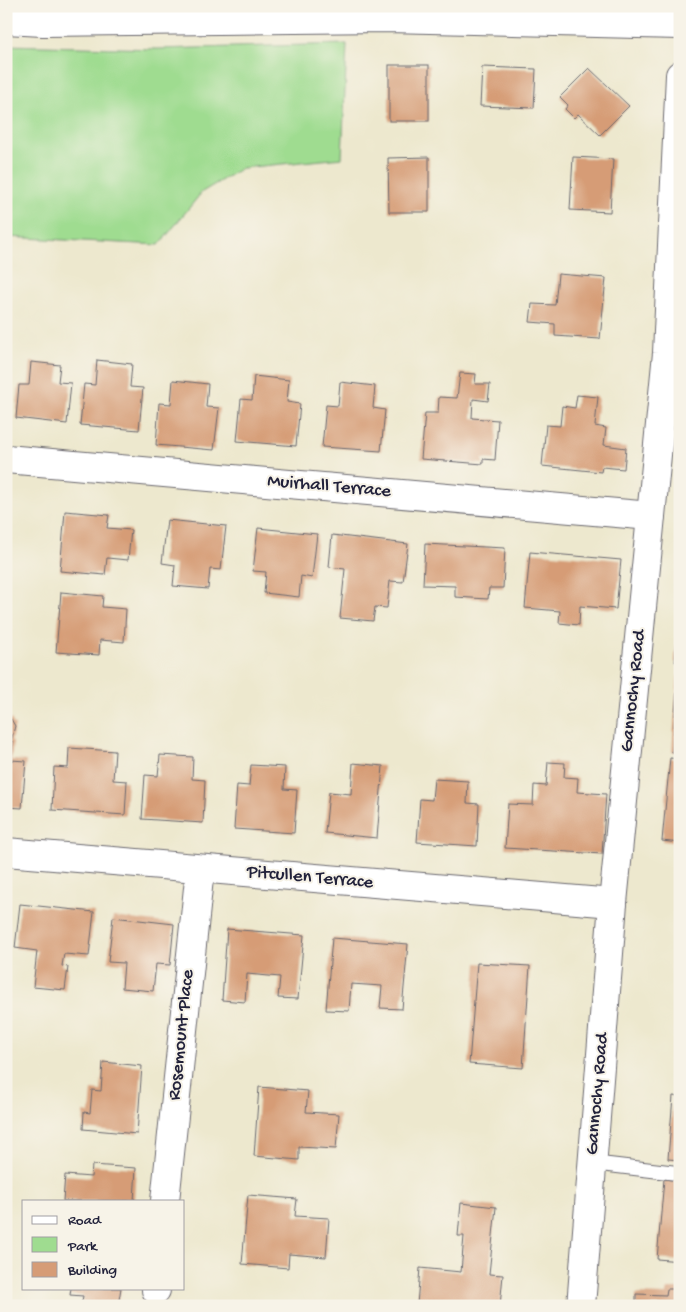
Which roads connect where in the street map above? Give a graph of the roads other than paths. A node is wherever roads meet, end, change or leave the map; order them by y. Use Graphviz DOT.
graph roads {
  1 [pos="6,20"];
  2 [pos="680,25"];
  3 [pos="680,75"];
  4 [pos="673,354"];
  5 [pos="6,459"];
  6 [pos="652,516"];
  7 [pos="6,852"];
  8 [pos="200,869"];
  9 [pos="613,903"];
  10 [pos="592,1163"];
  11 [pos="677,1173"];
  12 [pos="165,1200"];
  13 [pos="581,1306"];
  1 -- 2 [label="street"];
  3 -- 4 [label="street, Gannochy Road"];
  4 -- 6 [label="street, Gannochy Road"];
  5 -- 6 [label="street, Muirhall Terrace"];
  6 -- 9 [label="street, Gannochy Road"];
  7 -- 8 [label="street, Pitcullen Terrace"];
  8 -- 9 [label="street, Pitcullen Terrace"];
  8 -- 12 [label="street, Rosemount Place"];
  9 -- 10 [label="street, Gannochy Road"];
  10 -- 11 [label="lane"];
  10 -- 13 [label="street, Gannochy Road"];
}
